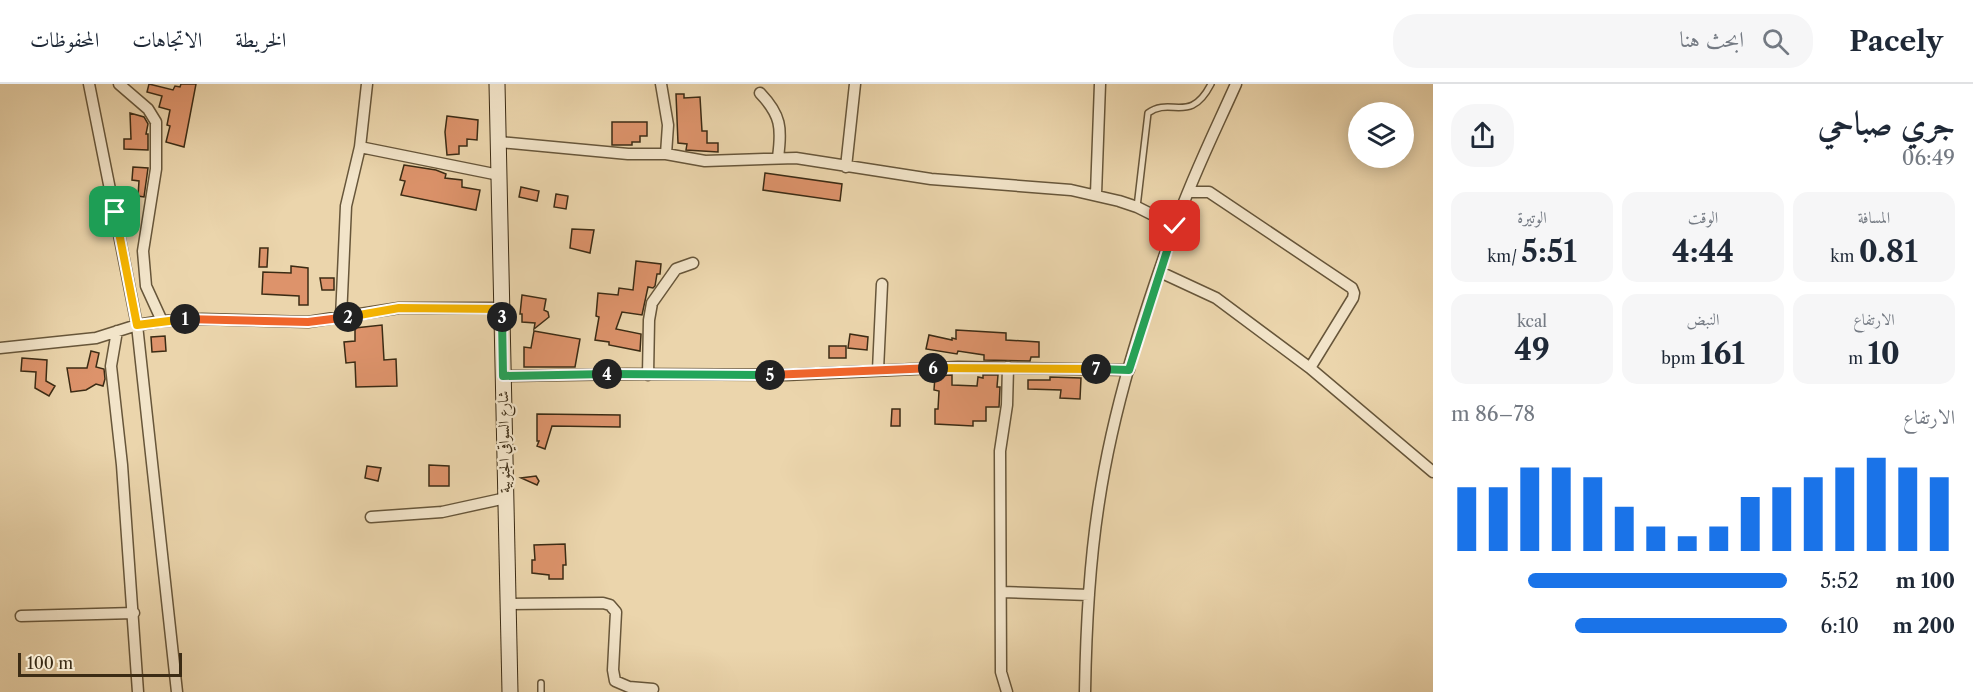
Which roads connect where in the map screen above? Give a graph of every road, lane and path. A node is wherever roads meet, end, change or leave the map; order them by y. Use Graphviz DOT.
graph roads {
  1 [pos="89,84"];
  2 [pos="119,84"];
  3 [pos="367,84"];
  4 [pos="497,84"];
  5 [pos="661,84"];
  6 [pos="855,84"];
  7 [pos="1100,84"];
  8 [pos="1211,84"];
  9 [pos="1236,84"];
  10 [pos="760,93"];
  11 [pos="499,142"];
  12 [pos="360,147"];
  13 [pos="666,154"];
  14 [pos="778,157"];
  15 [pos="846,167"];
  16 [pos="499,175"];
  17 [pos="1188,192"];
  18 [pos="1096,194"];
  19 [pos="1137,207"];
  20 [pos="1175,226"];
  21 [pos="693,263"];
  22 [pos="1160,272"];
  23 [pos="882,284"];
  24 [pos="502,309"];
  25 [pos="341,318"];
  26 [pos="162,321"];
  27 [pos="137,325"];
  28 [pos="117,331"];
  29 [pos="0,348"];
  30 [pos="1008,367"];
  31 [pos="1310,368"];
  32 [pos="878,370"];
  33 [pos="1129,370"];
  34 [pos="648,375"];
  35 [pos="503,376"];
  36 [pos="1433,472"];
  37 [pos="506,498"];
  38 [pos="371,517"];
  39 [pos="1001,592"];
  40 [pos="1089,595"];
  41 [pos="508,604"];
  42 [pos="134,613"];
  43 [pos="21,616"];
  44 [pos="541,682"];
  45 [pos="653,689"];
  46 [pos="1083,689"];
  47 [pos="138,692"];
  48 [pos="177,692"];
  49 [pos="510,692"];
  50 [pos="541,692"];
  51 [pos="1006,692"];
  1 -- 27 [label="street"];
  2 -- 26 [label="street"];
  3 -- 12 [label="street"];
  4 -- 11 [label="street, شارع السواقي الجنوبية"];
  5 -- 13 [label="street"];
  6 -- 15 [label="street"];
  7 -- 18 [label="street"];
  8 -- 19 [label="lane"];
  9 -- 17 [label="street"];
  10 -- 14 [label="street"];
  11 -- 13 [label="street"];
  11 -- 16 [label="street, شارع السواقي الجنوبية"];
  12 -- 16 [label="street"];
  12 -- 25 [label="street"];
  13 -- 14 [label="street"];
  14 -- 15 [label="street"];
  15 -- 18 [label="street"];
  16 -- 24 [label="street, شارع السواقي الجنوبية"];
  17 -- 20 [label="street"];
  17 -- 31 [label="street"];
  18 -- 19 [label="street"];
  19 -- 20 [label="street"];
  20 -- 22 [label="street"];
  21 -- 34 [label="street"];
  22 -- 31 [label="street"];
  22 -- 33 [label="street"];
  23 -- 32 [label="street"];
  24 -- 25 [label="street"];
  24 -- 35 [label="street, شارع السواقي الجنوبية"];
  25 -- 26 [label="street"];
  26 -- 27 [label="street"];
  27 -- 28 [label="street"];
  27 -- 48 [label="street"];
  28 -- 29 [label="street"];
  28 -- 42 [label="street"];
  30 -- 32 [label="street"];
  30 -- 33 [label="street"];
  30 -- 39 [label="street"];
  31 -- 36 [label="street"];
  32 -- 34 [label="street"];
  33 -- 40 [label="street"];
  34 -- 35 [label="street"];
  35 -- 37 [label="street, شارع السواقي الجنوبية"];
  37 -- 38 [label="street"];
  37 -- 41 [label="street, شارع السواقي الجنوبية"];
  39 -- 40 [label="street"];
  39 -- 51 [label="street"];
  40 -- 46 [label="street"];
  41 -- 45 [label="street"];
  41 -- 49 [label="street, شارع السواقي الجنوبية"];
  42 -- 43 [label="street"];
  42 -- 47 [label="street"];
  44 -- 50 [label="lane"];
}
